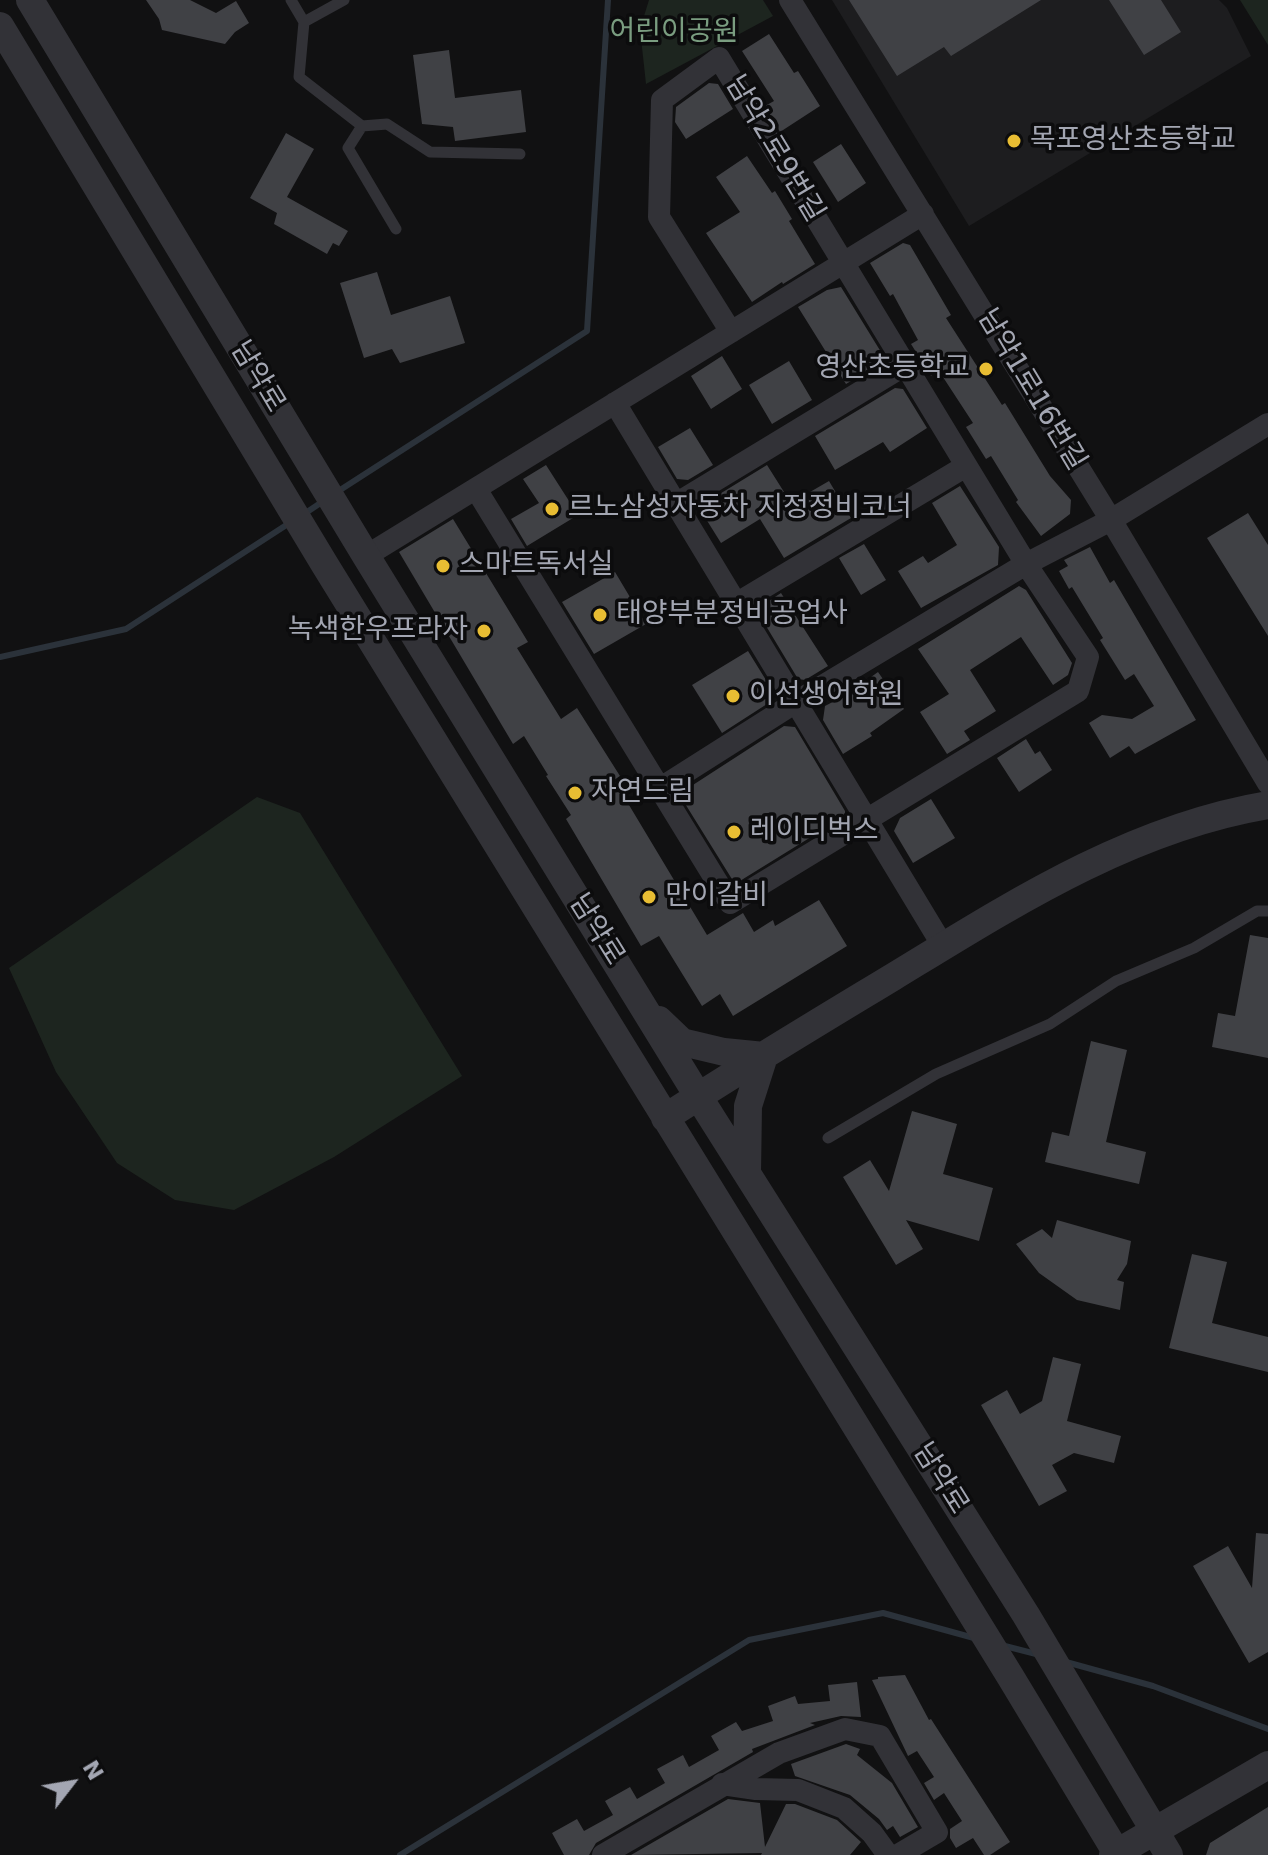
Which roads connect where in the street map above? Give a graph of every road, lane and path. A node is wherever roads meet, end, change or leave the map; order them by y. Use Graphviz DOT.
graph roads {
  1 [pos="30,0"];
  2 [pos="291,0"];
  3 [pos="344,0"];
  4 [pos="790,0"];
  5 [pos="304,22"];
  6 [pos="0,26"];
  7 [pos="362,126"];
  8 [pos="520,154"];
  9 [pos="923,214"];
  10 [pos="396,229"];
  11 [pos="843,263"];
  12 [pos="731,332"];
  13 [pos="905,365"];
  14 [pos="615,403"];
  15 [pos="1268,424"];
  16 [pos="966,466"];
  17 [pos="476,489"];
  18 [pos="676,504"];
  19 [pos="1111,520"];
  20 [pos="362,549"];
  21 [pos="1026,564"];
  22 [pos="736,604"];
  23 [pos="796,702"];
  24 [pos="1268,783"];
  25 [pos="659,789"];
  26 [pos="1268,805"];
  27 [pos="866,819"];
  28 [pos="1268,911"];
  29 [pos="943,946"];
  30 [pos="642,1005"];
  31 [pos="764,1056"];
  32 [pos="698,1096"];
  33 [pos="665,1118"];
  34 [pos="828,1138"];
  35 [pos="747,1173"];
  36 [pos="1268,1765"];
  37 [pos="722,1784"];
  38 [pos="1155,1831"];
  39 [pos="1116,1854"];
  40 [pos="603,1855"];
  41 [pos="888,1855"];
  42 [pos="898,1855"];
  43 [pos="1169,1855"];
  1 -- 20 [label="street, 남악로"];
  2 -- 5 [label="lane"];
  3 -- 5 [label="lane"];
  4 -- 9 [label="street, 남악1로16번길"];
  5 -- 7 [label="lane"];
  6 -- 33 [label="street, 남악로"];
  7 -- 8 [label="lane"];
  7 -- 10 [label="lane"];
  9 -- 11 [label="street"];
  9 -- 19 [label="street, 남악1로16번길"];
  11 -- 12 [label="street"];
  11 -- 12 [label="street, 남악2로9번길"];
  11 -- 13 [label="street, 남악2로9번길"];
  12 -- 14 [label="street"];
  13 -- 16 [label="street, 남악2로9번길"];
  13 -- 18 [label="street"];
  14 -- 17 [label="street"];
  14 -- 18 [label="street"];
  15 -- 19 [label="street"];
  16 -- 21 [label="street, 남악2로9번길"];
  16 -- 22 [label="street"];
  17 -- 20 [label="street"];
  17 -- 25 [label="street, 남악2로9번길"];
  18 -- 22 [label="street"];
  19 -- 21 [label="street"];
  19 -- 24 [label="street, 남악1로16번길"];
  20 -- 30 [label="street, 남악로"];
  21 -- 23 [label="street"];
  21 -- 27 [label="street, 남악2로9번길"];
  22 -- 23 [label="street"];
  23 -- 25 [label="street"];
  23 -- 27 [label="street"];
  25 -- 27 [label="street, 남악2로9번길"];
  26 -- 29 [label="street"];
  27 -- 29 [label="street"];
  28 -- 34 [label="lane"];
  29 -- 31 [label="street"];
  30 -- 31 [label="street"];
  30 -- 32 [label="street, 남악로"];
  31 -- 32 [label="street"];
  31 -- 35 [label="street"];
  32 -- 33 [label="street"];
  32 -- 35 [label="street, 남악로"];
  33 -- 39 [label="street, 남악로"];
  35 -- 38 [label="street, 남악로"];
  36 -- 38 [label="street"];
  37 -- 40 [label="street"];
  37 -- 41 [label="street"];
  37 -- 42 [label="street"];
  38 -- 39 [label="street"];
  38 -- 43 [label="street, 남악로"];
}
